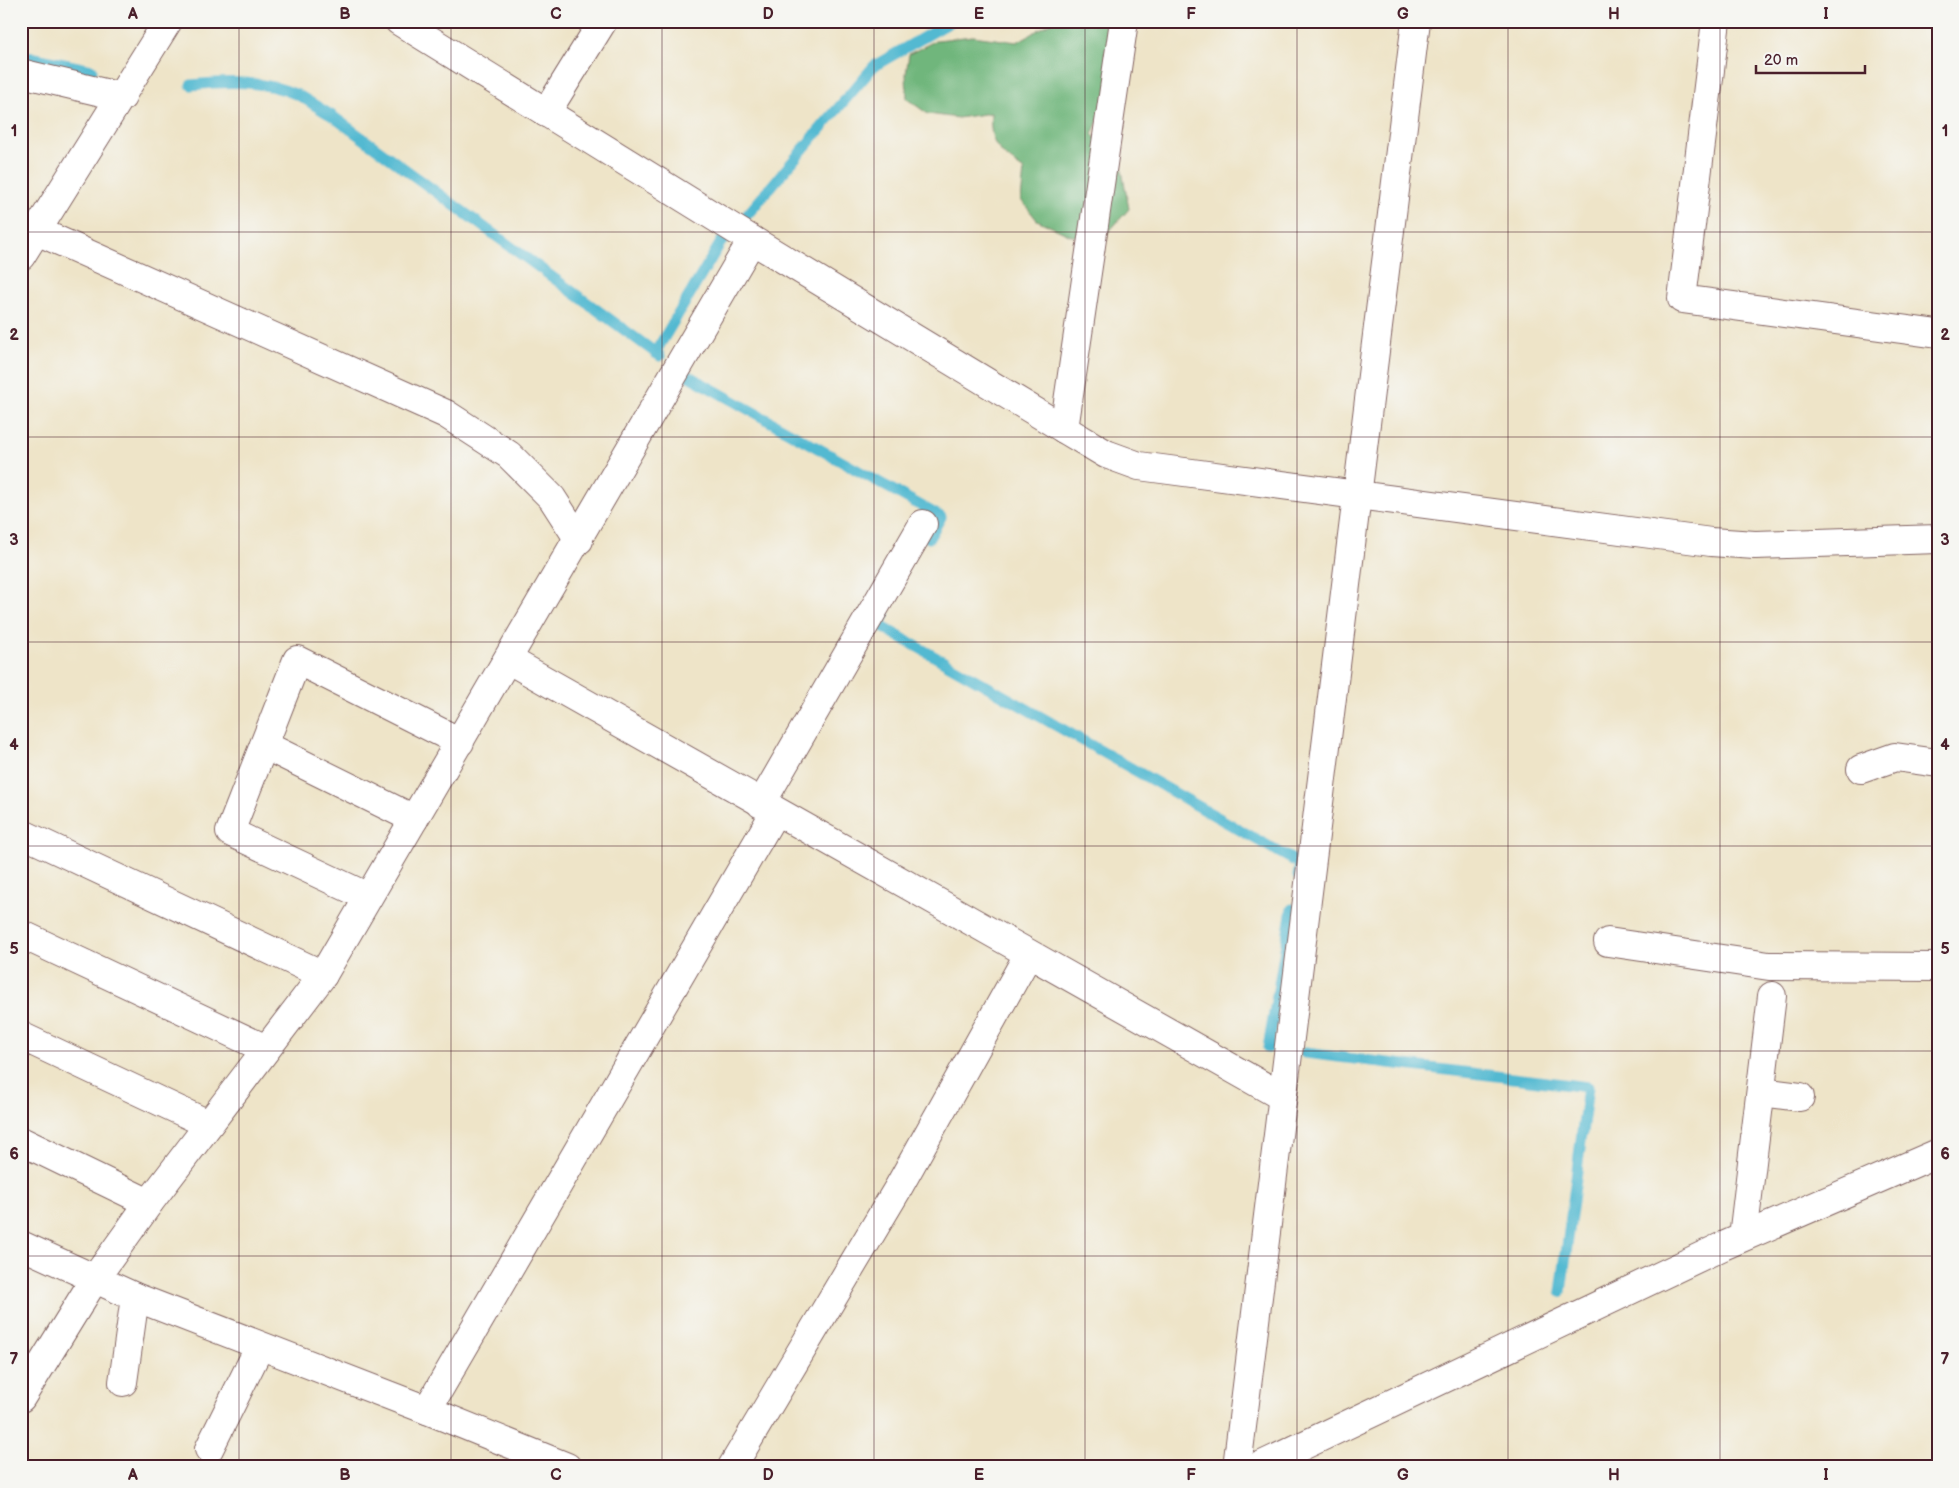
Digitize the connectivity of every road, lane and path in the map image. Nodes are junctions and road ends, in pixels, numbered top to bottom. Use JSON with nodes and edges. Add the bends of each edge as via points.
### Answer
{"nodes":[{"id":1,"x":168,"y":21,"type":"edge"},
{"id":2,"x":399,"y":21,"type":"edge"},
{"id":3,"x":603,"y":21,"type":"edge"},
{"id":4,"x":1124,"y":21,"type":"edge"},
{"id":5,"x":1416,"y":21,"type":"edge"},
{"id":6,"x":1716,"y":21,"type":"edge"},
{"id":7,"x":21,"y":73,"type":"edge"},
{"id":8,"x":122,"y":97,"type":"junction"},
{"id":9,"x":546,"y":113,"type":"junction"},
{"id":10,"x":38,"y":231,"type":"junction"},
{"id":11,"x":752,"y":240,"type":"junction"},
{"id":12,"x":21,"y":256,"type":"edge"},
{"id":13,"x":1938,"y":334,"type":"edge"},
{"id":14,"x":1064,"y":429,"type":"junction"},
{"id":15,"x":1359,"y":495,"type":"junction"},
{"id":16,"x":923,"y":524,"type":"dead end"},
{"id":17,"x":1938,"y":539,"type":"edge"},
{"id":18,"x":579,"y":540,"type":"junction"},
{"id":19,"x":509,"y":660,"type":"junction"},
{"id":20,"x":460,"y":742,"type":"junction"},
{"id":21,"x":264,"y":745,"type":"junction"},
{"id":22,"x":1938,"y":763,"type":"edge"},
{"id":23,"x":1861,"y":769,"type":"dead end"},
{"id":24,"x":768,"y":808,"type":"junction"},
{"id":25,"x":414,"y":820,"type":"junction"},
{"id":26,"x":21,"y":833,"type":"edge"},
{"id":27,"x":368,"y":897,"type":"junction"},
{"id":28,"x":21,"y":934,"type":"edge"},
{"id":29,"x":1608,"y":942,"type":"dead end"},
{"id":30,"x":1028,"y":955,"type":"junction"},
{"id":31,"x":1938,"y":967,"type":"edge"},
{"id":32,"x":323,"y":975,"type":"junction"},
{"id":33,"x":1772,"y":996,"type":"dead end"},
{"id":34,"x":21,"y":1036,"type":"edge"},
{"id":35,"x":266,"y":1049,"type":"junction"},
{"id":36,"x":1761,"y":1092,"type":"junction"},
{"id":37,"x":1281,"y":1096,"type":"junction"},
{"id":38,"x":1800,"y":1097,"type":"dead end"},
{"id":39,"x":208,"y":1124,"type":"junction"},
{"id":40,"x":21,"y":1142,"type":"edge"},
{"id":41,"x":1938,"y":1153,"type":"edge"},
{"id":42,"x":149,"y":1204,"type":"junction"},
{"id":43,"x":1744,"y":1237,"type":"junction"},
{"id":44,"x":21,"y":1245,"type":"edge"},
{"id":45,"x":94,"y":1280,"type":"junction"},
{"id":46,"x":135,"y":1297,"type":"junction"},
{"id":47,"x":260,"y":1346,"type":"junction"},
{"id":48,"x":123,"y":1382,"type":"dead end"},
{"id":49,"x":21,"y":1398,"type":"edge"},
{"id":50,"x":427,"y":1410,"type":"junction"},
{"id":51,"x":209,"y":1449,"type":"dead end"},
{"id":52,"x":567,"y":1467,"type":"edge"},
{"id":53,"x":732,"y":1467,"type":"edge"},
{"id":54,"x":1237,"y":1467,"type":"edge"},
{"id":55,"x":1258,"y":1467,"type":"edge"}],
"edges":[{"from":1,"to":8,"type":"street"},
{"from":2,"to":9,"type":"street"},
{"from":3,"to":9,"type":"street"},
{"from":4,"to":14,"type":"street"},
{"from":5,"to":15,"type":"street"},
{"from":6,"to":13,"type":"street","via":[[1682,299]]},
{"from":7,"to":8,"type":"street"},
{"from":8,"to":10,"type":"street"},
{"from":9,"to":11,"type":"street"},
{"from":10,"to":12,"type":"street"},
{"from":10,"to":18,"type":"street","via":[[446,414],[509,455],[552,498]]},
{"from":11,"to":14,"type":"street"},
{"from":11,"to":18,"type":"street"},
{"from":14,"to":15,"type":"street","via":[[1106,454],[1139,466]]},
{"from":15,"to":17,"type":"street","via":[[1711,542],[1755,545]]},
{"from":15,"to":37,"type":"street"},
{"from":16,"to":24,"type":"street"},
{"from":18,"to":19,"type":"street"},
{"from":19,"to":20,"type":"street"},
{"from":19,"to":24,"type":"street"},
{"from":20,"to":21,"type":"street","via":[[297,660]]},
{"from":20,"to":25,"type":"street"},
{"from":21,"to":25,"type":"street"},
{"from":21,"to":27,"type":"street","via":[[230,832]]},
{"from":22,"to":23,"type":"street","via":[[1895,757]]},
{"from":24,"to":30,"type":"street"},
{"from":24,"to":50,"type":"street"},
{"from":25,"to":27,"type":"street"},
{"from":26,"to":32,"type":"street"},
{"from":27,"to":32,"type":"street"},
{"from":28,"to":35,"type":"street"},
{"from":29,"to":31,"type":"street","via":[[1768,966]]},
{"from":30,"to":37,"type":"street"},
{"from":30,"to":53,"type":"street","via":[[897,1190]]},
{"from":32,"to":35,"type":"street"},
{"from":33,"to":36,"type":"street"},
{"from":34,"to":39,"type":"street"},
{"from":35,"to":39,"type":"street"},
{"from":36,"to":38,"type":"street"},
{"from":36,"to":43,"type":"street"},
{"from":37,"to":54,"type":"street"},
{"from":39,"to":42,"type":"street"},
{"from":40,"to":42,"type":"street"},
{"from":41,"to":43,"type":"street"},
{"from":42,"to":45,"type":"street"},
{"from":43,"to":55,"type":"street","via":[[1381,1406]]},
{"from":44,"to":45,"type":"street"},
{"from":45,"to":46,"type":"street"},
{"from":45,"to":49,"type":"street"},
{"from":46,"to":47,"type":"street"},
{"from":46,"to":48,"type":"street"},
{"from":47,"to":50,"type":"street"},
{"from":47,"to":51,"type":"street"},
{"from":50,"to":52,"type":"street"}]}
